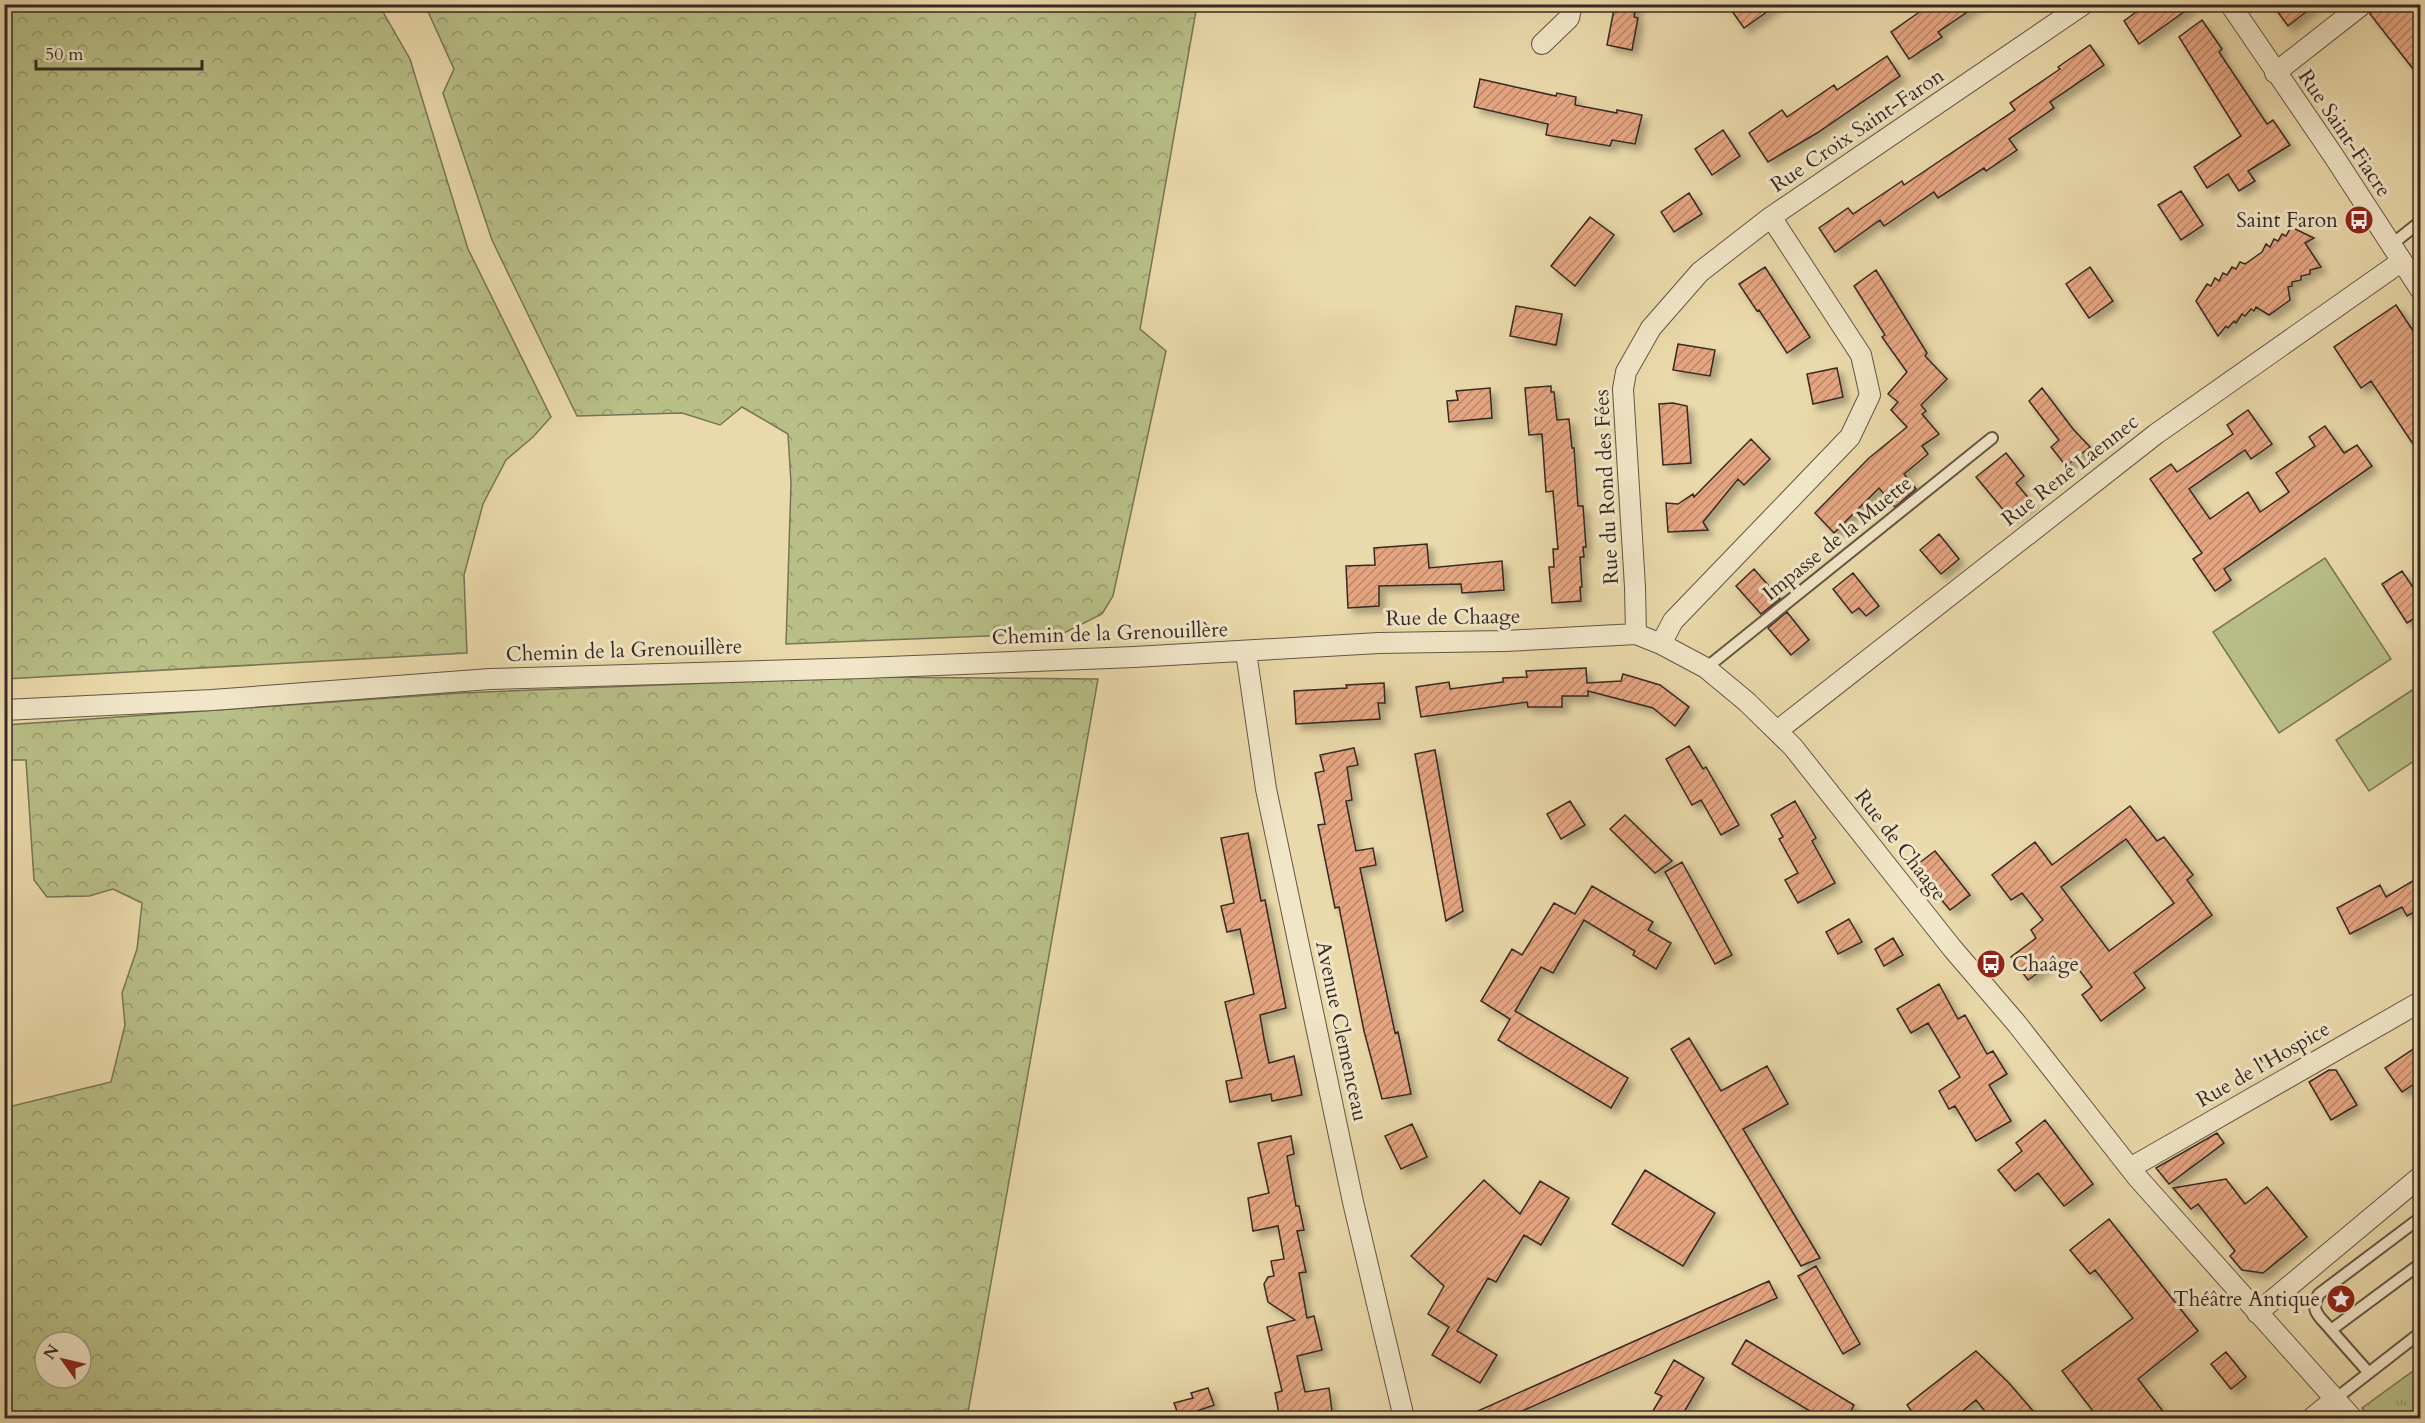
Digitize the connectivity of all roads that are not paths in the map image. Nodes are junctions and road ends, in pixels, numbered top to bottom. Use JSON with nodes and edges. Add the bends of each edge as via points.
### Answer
{"nodes":[{"id":1,"x":1572,"y":4,"type":"edge"},
{"id":2,"x":2084,"y":4,"type":"edge"},
{"id":3,"x":2230,"y":4,"type":"edge"},
{"id":4,"x":2363,"y":4,"type":"edge"},
{"id":5,"x":1542,"y":44,"type":"dead end"},
{"id":6,"x":2275,"y":73,"type":"junction"},
{"id":7,"x":1771,"y":218,"type":"junction"},
{"id":8,"x":2421,"y":222,"type":"edge"},
{"id":9,"x":2397,"y":253,"type":"junction"},
{"id":10,"x":2421,"y":289,"type":"edge"},
{"id":11,"x":1992,"y":438,"type":"dead end"},
{"id":12,"x":1636,"y":634,"type":"junction"},
{"id":13,"x":1661,"y":644,"type":"junction"},
{"id":14,"x":1246,"y":652,"type":"junction"},
{"id":15,"x":1706,"y":668,"type":"junction"},
{"id":16,"x":4,"y":710,"type":"edge"},
{"id":17,"x":1777,"y":731,"type":"junction"},
{"id":18,"x":2421,"y":1002,"type":"edge"},
{"id":19,"x":2130,"y":1168,"type":"junction"},
{"id":20,"x":2420,"y":1179,"type":"edge"},
{"id":21,"x":2421,"y":1218,"type":"edge"},
{"id":22,"x":2421,"y":1264,"type":"edge"},
{"id":23,"x":2257,"y":1313,"type":"junction"},
{"id":24,"x":2331,"y":1330,"type":"junction"},
{"id":25,"x":2421,"y":1333,"type":"edge"},
{"id":26,"x":2368,"y":1374,"type":"junction"},
{"id":27,"x":2334,"y":1400,"type":"junction"},
{"id":28,"x":1404,"y":1419,"type":"edge"},
{"id":29,"x":2312,"y":1419,"type":"edge"},
{"id":30,"x":2352,"y":1419,"type":"edge"}],
"edges":[{"from":1,"to":5,"type":"street","via":[[1569,18]]},
{"from":2,"to":7,"type":"street","name":"Rue Croix Saint-Faron"},
{"from":3,"to":6,"type":"street","name":"Rue Saint-Fiacre"},
{"from":4,"to":6,"type":"street"},
{"from":6,"to":9,"type":"street","name":"Rue Saint-Fiacre"},
{"from":7,"to":12,"type":"street","name":"Rue du Rond des Fées","via":[[1700,272],[1652,328],[1626,372],[1623,389]]},
{"from":7,"to":13,"type":"street","name":"Rue Croix Saint-Faron","via":[[1862,355],[1870,395],[1850,437],[1673,621]]},
{"from":8,"to":9,"type":"lane"},
{"from":9,"to":10,"type":"street","name":"Rue Saint-Fiacre"},
{"from":9,"to":17,"type":"street","name":"Rue René Laennec","via":[[2156,434]]},
{"from":11,"to":15,"type":"lane","name":"Impasse de la Muette"},
{"from":12,"to":13,"type":"street","name":"Rue de Chaage"},
{"from":12,"to":14,"type":"street","name":"Rue de Chaage"},
{"from":13,"to":15,"type":"street","name":"Rue de Chaage"},
{"from":14,"to":16,"type":"street","name":"Chemin de la Grenouillère","via":[[490,679],[212,700]]},
{"from":14,"to":28,"type":"street","name":"Avenue Clemenceau","via":[[1266,789],[1353,1202]]},
{"from":15,"to":17,"type":"street","name":"Rue de Chaage"},
{"from":17,"to":19,"type":"street","name":"Rue de Chaage"},
{"from":18,"to":19,"type":"street","name":"Rue de l'Hospice"},
{"from":19,"to":23,"type":"street","name":"Rue de Chaage"},
{"from":20,"to":23,"type":"street"},
{"from":21,"to":24,"type":"lane","via":[[2319,1293],[2315,1311]]},
{"from":22,"to":24,"type":"lane"},
{"from":23,"to":27,"type":"street","name":"Rue de Chaage"},
{"from":24,"to":26,"type":"lane"},
{"from":25,"to":26,"type":"lane"},
{"from":26,"to":27,"type":"lane"},
{"from":27,"to":29,"type":"street"},
{"from":27,"to":30,"type":"street","name":"Rue de Chaage"}]}
